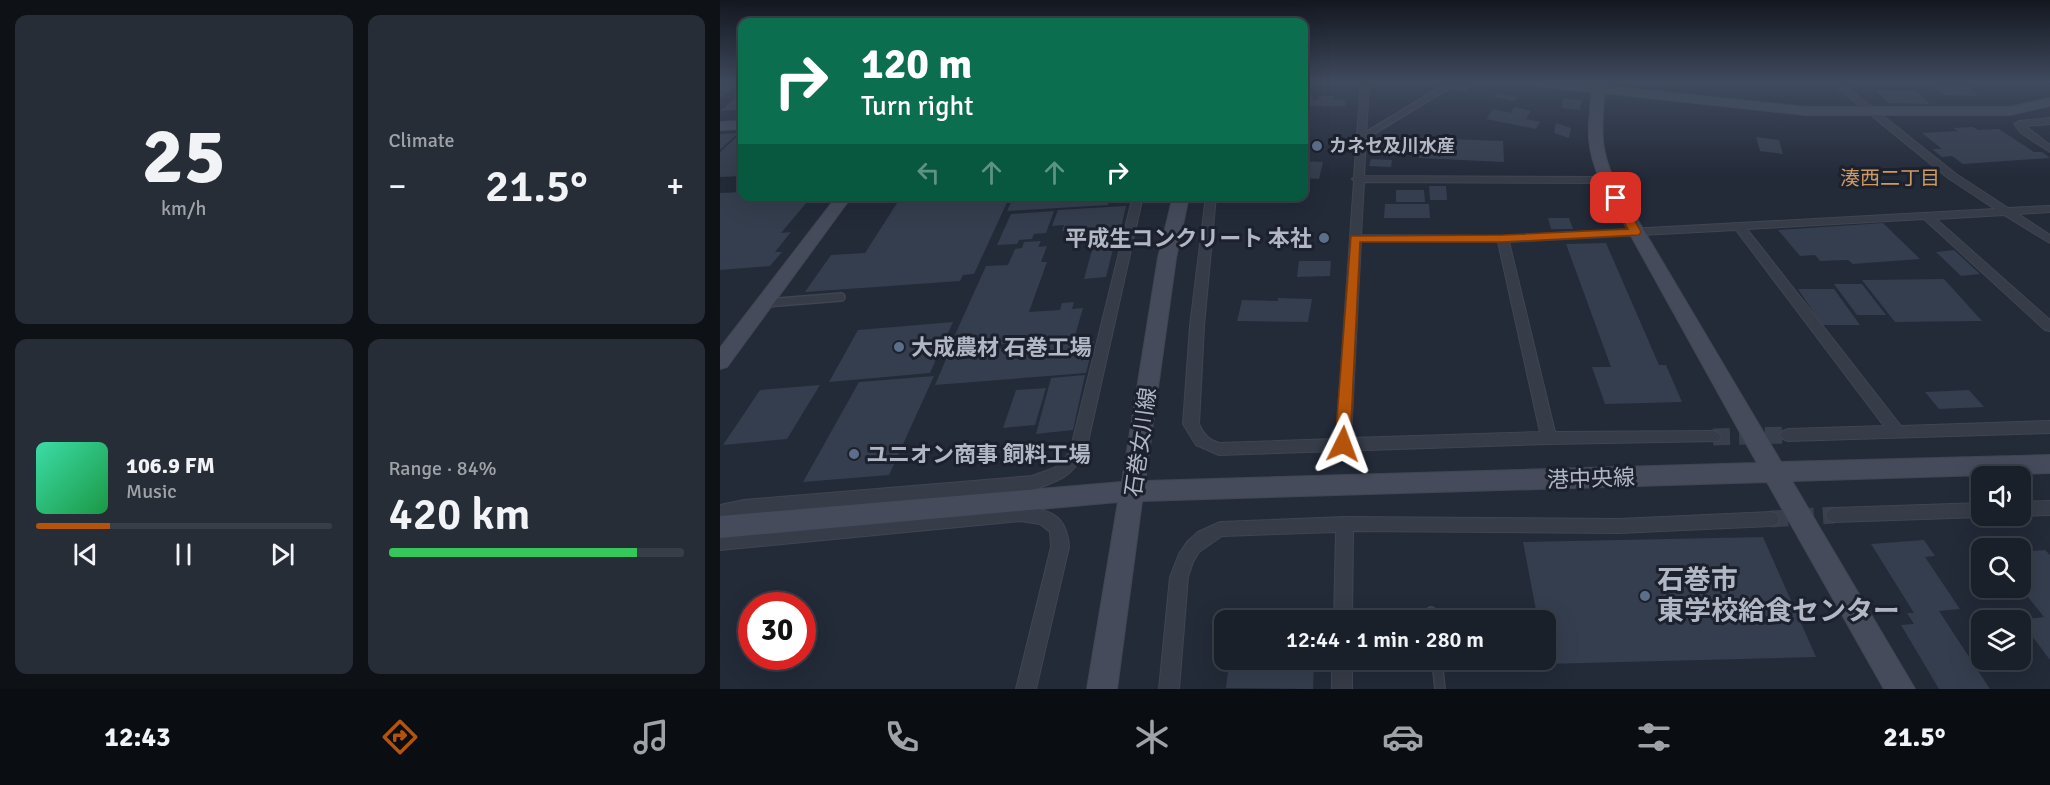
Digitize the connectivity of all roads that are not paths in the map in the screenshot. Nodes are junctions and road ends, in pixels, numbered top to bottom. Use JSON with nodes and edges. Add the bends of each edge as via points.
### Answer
{"nodes":[{"id":1,"x":1362,"y":113,"type":"edge"},
{"id":2,"x":1403,"y":113,"type":"edge"},
{"id":3,"x":1596,"y":113,"type":"edge"},
{"id":4,"x":1871,"y":113,"type":"edge"},
{"id":5,"x":2050,"y":121,"type":"edge"},
{"id":6,"x":738,"y":125,"type":"edge"},
{"id":7,"x":720,"y":126,"type":"edge"},
{"id":8,"x":1360,"y":139,"type":"junction"},
{"id":9,"x":2050,"y":148,"type":"edge"},
{"id":10,"x":1358,"y":179,"type":"junction"},
{"id":11,"x":1606,"y":180,"type":"junction"},
{"id":12,"x":841,"y":201,"type":"edge"},
{"id":13,"x":1137,"y":201,"type":"edge"},
{"id":14,"x":1180,"y":201,"type":"edge"},
{"id":15,"x":1211,"y":201,"type":"edge"},
{"id":16,"x":2050,"y":208,"type":"edge"},
{"id":17,"x":2007,"y":211,"type":"junction"},
{"id":18,"x":1926,"y":215,"type":"junction"},
{"id":19,"x":1739,"y":226,"type":"junction"},
{"id":20,"x":1635,"y":232,"type":"junction"},
{"id":21,"x":1355,"y":238,"type":"junction"},
{"id":22,"x":1503,"y":239,"type":"junction"},
{"id":23,"x":2050,"y":240,"type":"edge"},
{"id":24,"x":841,"y":297,"type":"dead end"},
{"id":25,"x":765,"y":303,"type":"junction"},
{"id":26,"x":2050,"y":327,"type":"edge"},
{"id":27,"x":720,"y":362,"type":"edge"},
{"id":28,"x":2050,"y":427,"type":"edge"},
{"id":29,"x":1898,"y":432,"type":"junction"},
{"id":30,"x":1788,"y":435,"type":"tunnel mouth"},
{"id":31,"x":1713,"y":437,"type":"tunnel mouth"},
{"id":32,"x":1549,"y":438,"type":"junction"},
{"id":33,"x":1343,"y":444,"type":"junction"},
{"id":34,"x":2050,"y":464,"type":"edge"},
{"id":35,"x":1773,"y":472,"type":"junction"},
{"id":36,"x":1132,"y":491,"type":"junction"},
{"id":37,"x":2050,"y":508,"type":"edge"},
{"id":38,"x":2031,"y":509,"type":"edge"},
{"id":39,"x":1971,"y":510,"type":"edge"},
{"id":40,"x":720,"y":512,"type":"edge"},
{"id":41,"x":1834,"y":515,"type":"tunnel mouth"},
{"id":42,"x":1771,"y":519,"type":"tunnel mouth"},
{"id":43,"x":1345,"y":524,"type":"junction"},
{"id":44,"x":720,"y":527,"type":"edge"},
{"id":45,"x":720,"y":542,"type":"edge"},
{"id":46,"x":1343,"y":610,"type":"edge"},
{"id":47,"x":1342,"y":670,"type":"edge"},
{"id":48,"x":1438,"y":670,"type":"edge"},
{"id":49,"x":1026,"y":689,"type":"edge"},
{"id":50,"x":1102,"y":689,"type":"edge"},
{"id":51,"x":1169,"y":689,"type":"edge"},
{"id":52,"x":1342,"y":689,"type":"edge"},
{"id":53,"x":1440,"y":689,"type":"edge"},
{"id":54,"x":1900,"y":689,"type":"edge"}],
"edges":[{"from":1,"to":8,"type":"street"},
{"from":2,"to":8,"type":"lane"},
{"from":3,"to":11,"type":"street","via":[[1597,157]]},
{"from":4,"to":17,"type":"street","via":[[1952,176]]},
{"from":5,"to":9,"type":"street","via":[[2019,124]]},
{"from":6,"to":7,"type":"street"},
{"from":8,"to":10,"type":"street"},
{"from":10,"to":11,"type":"street"},
{"from":10,"to":21,"type":"street"},
{"from":11,"to":20,"type":"street"},
{"from":12,"to":25,"type":"street"},
{"from":13,"to":40,"type":"street","via":[[1078,451],[1071,466],[1032,483]]},
{"from":14,"to":36,"type":"street","name":"石巻女川線","via":[[1167,258]]},
{"from":15,"to":33,"type":"street","via":[[1191,424],[1197,438],[1206,446],[1219,449]]},
{"from":16,"to":17,"type":"street"},
{"from":17,"to":18,"type":"street"},
{"from":17,"to":23,"type":"street"},
{"from":18,"to":19,"type":"street"},
{"from":18,"to":26,"type":"street"},
{"from":19,"to":20,"type":"street"},
{"from":19,"to":29,"type":"street"},
{"from":20,"to":22,"type":"street"},
{"from":20,"to":35,"type":"street"},
{"from":21,"to":22,"type":"street"},
{"from":21,"to":33,"type":"street"},
{"from":22,"to":32,"type":"street"},
{"from":24,"to":25,"type":"lane"},
{"from":25,"to":27,"type":"street"},
{"from":28,"to":29,"type":"street"},
{"from":29,"to":30,"type":"street"},
{"from":31,"to":32,"type":"street"},
{"from":32,"to":33,"type":"street"},
{"from":34,"to":35,"type":"street","name":"港中央線"},
{"from":35,"to":36,"type":"street","name":"港中央線"},
{"from":35,"to":54,"type":"street"},
{"from":36,"to":44,"type":"street","name":"港中央線"},
{"from":36,"to":50,"type":"street","name":"石巻女川線"},
{"from":37,"to":38,"type":"street"},
{"from":39,"to":41,"type":"street"},
{"from":42,"to":43,"type":"street","via":[[1619,526]]},
{"from":43,"to":46,"type":"street"},
{"from":43,"to":51,"type":"street","via":[[1220,529],[1201,537],[1186,556],[1179,577]]},
{"from":45,"to":49,"type":"street","via":[[1043,515],[1060,534],[1060,547]]},
{"from":47,"to":52,"type":"street"},
{"from":48,"to":53,"type":"lane"}]}
